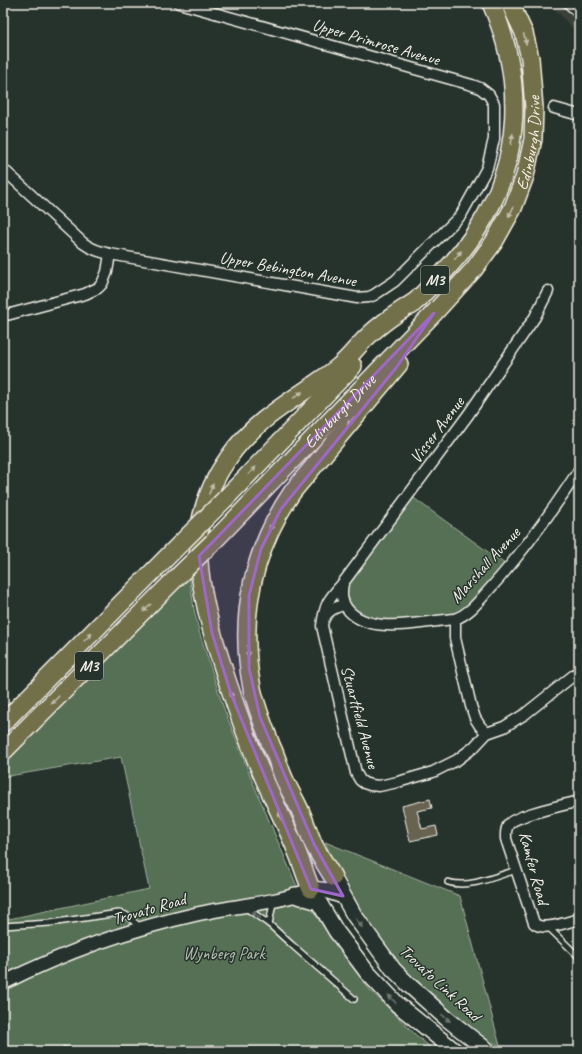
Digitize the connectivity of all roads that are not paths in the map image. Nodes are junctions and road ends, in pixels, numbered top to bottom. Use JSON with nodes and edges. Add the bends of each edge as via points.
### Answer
{"nodes":[{"id":1,"x":179,"y":3,"type":"edge"},
{"id":2,"x":491,"y":3,"type":"edge"},
{"id":3,"x":510,"y":3,"type":"edge"},
{"id":4,"x":565,"y":3,"type":"edge"},
{"id":5,"x":579,"y":18,"type":"edge"},
{"id":6,"x":472,"y":86,"type":"joint"},
{"id":7,"x":554,"y":108,"type":"dead end"},
{"id":8,"x":579,"y":115,"type":"edge"},
{"id":9,"x":3,"y":169,"type":"edge"},
{"id":10,"x":110,"y":254,"type":"junction"},
{"id":11,"x":548,"y":291,"type":"dead end"},
{"id":12,"x":419,"y":299,"type":"junction"},
{"id":13,"x":434,"y":313,"type":"junction"},
{"id":14,"x":3,"y":316,"type":"edge"},
{"id":15,"x":579,"y":470,"type":"edge"},
{"id":16,"x":343,"y":583,"type":"junction"},
{"id":17,"x":344,"y":605,"type":"junction"},
{"id":18,"x":455,"y":619,"type":"junction"},
{"id":19,"x":322,"y":626,"type":"junction"},
{"id":20,"x":579,"y":671,"type":"edge"},
{"id":21,"x":3,"y":723,"type":"edge"},
{"id":22,"x":487,"y":733,"type":"junction"},
{"id":23,"x":3,"y":752,"type":"edge"},
{"id":24,"x":579,"y":801,"type":"edge"},
{"id":25,"x":314,"y":844,"type":"junction"},
{"id":26,"x":516,"y":870,"type":"junction"},
{"id":27,"x":333,"y":877,"type":"joint"},
{"id":28,"x":448,"y":882,"type":"dead end"},
{"id":29,"x":308,"y":895,"type":"junction"},
{"id":30,"x":343,"y":896,"type":"junction"},
{"id":31,"x":274,"y":900,"type":"junction"},
{"id":32,"x":242,"y":906,"type":"junction"},
{"id":33,"x":579,"y":919,"type":"edge"},
{"id":34,"x":269,"y":924,"type":"junction"},
{"id":35,"x":3,"y":926,"type":"edge"},
{"id":36,"x":548,"y":927,"type":"junction"},
{"id":37,"x":141,"y":928,"type":"junction"},
{"id":38,"x":579,"y":957,"type":"edge"},
{"id":39,"x":3,"y":983,"type":"edge"},
{"id":40,"x":354,"y":999,"type":"dead end"},
{"id":41,"x":454,"y":1051,"type":"edge"},
{"id":42,"x":488,"y":1051,"type":"edge"}],
"edges":[{"from":1,"to":6,"type":"street","name":"Upper Primrose Avenue"},
{"from":12,"to":2,"type":"highway","name":"Edinburgh Drive","number":"M3","one_way":true,"via":[[477,230],[493,203],[508,159],[514,126],[513,77],[500,22]]},
{"from":3,"to":13,"type":"highway","name":"Edinburgh Drive","number":"M3","one_way":true,"via":[[524,33],[533,84],[532,139],[525,176],[513,208],[494,242],[474,269]]},
{"from":4,"to":5,"type":"lane"},
{"from":6,"to":10,"type":"street","name":"Upper Bebington Avenue","via":[[489,95],[494,104],[494,139],[487,168],[461,216],[395,281],[374,295],[357,298]]},
{"from":7,"to":8,"type":"street"},
{"from":9,"to":10,"type":"street","name":"Upper Bebington Avenue","via":[[89,248]]},
{"from":10,"to":14,"type":"street","via":[[104,279],[98,288],[85,294]]},
{"from":11,"to":16,"type":"street","name":"Visser Avenue","via":[[535,317],[468,415]]},
{"from":21,"to":12,"type":"highway","name":"Edinburgh Drive","number":"M3","one_way":true,"bridge":true},
{"from":29,"to":12,"type":"highway","one_way":true,"via":[[297,852],[254,755],[212,633],[202,581],[200,526],[210,490],[226,461],[242,441],[265,420],[338,367],[388,319]]},
{"from":13,"to":23,"type":"highway","name":"Edinburgh Drive","number":"M3","one_way":true,"bridge":true,"via":[[213,542]]},
{"from":13,"to":25,"type":"highway","one_way":true,"via":[[396,368],[331,444],[281,509],[262,549],[249,596],[247,645],[252,688],[260,717],[283,776]]},
{"from":15,"to":18,"type":"street","name":"Marshall Avenue","via":[[511,565],[470,610]]},
{"from":16,"to":17,"type":"street","via":[[341,592]]},
{"from":16,"to":19,"type":"street","name":"Stuartfield Avenue","via":[[326,603]]},
{"from":17,"to":18,"type":"street","via":[[357,618],[376,625]]},
{"from":17,"to":19,"type":"street","via":[[332,609],[325,615]]},
{"from":18,"to":22,"type":"street","name":"Marshall Avenue","via":[[455,638],[471,706],[475,718]]},
{"from":19,"to":22,"type":"street","name":"Stuartfield Avenue","via":[[356,773],[364,783],[379,786],[433,772],[457,760]]},
{"from":20,"to":22,"type":"street","name":"Stuartfield Avenue","via":[[525,714],[504,727]]},
{"from":24,"to":26,"type":"street","name":"Kamfer Road","via":[[518,818],[508,826],[506,839]]},
{"from":25,"to":27,"type":"highway"},
{"from":25,"to":29,"type":"highway","via":[[319,870],[317,880]]},
{"from":26,"to":28,"type":"lane","via":[[469,884],[455,885]]},
{"from":26,"to":36,"type":"street","name":"Kamfer Road","via":[[534,923],[539,927]]},
{"from":27,"to":30,"type":"main road","name":"Trovato Link Road"},
{"from":29,"to":30,"type":"main road","via":[[334,893]]},
{"from":29,"to":31,"type":"street","name":"Trovato Road"},
{"from":41,"to":29,"type":"main road","one_way":true,"via":[[383,990]]},
{"from":30,"to":42,"type":"main road","name":"Trovato Link Road","one_way":true,"via":[[393,969],[440,1013]]},
{"from":31,"to":32,"type":"street","name":"Trovato Road"},
{"from":31,"to":34,"type":"lane"},
{"from":34,"to":32,"type":"lane","one_way":true},
{"from":32,"to":37,"type":"street","name":"Trovato Road","via":[[198,913]]},
{"from":33,"to":36,"type":"street","name":"Kamfer Road"},
{"from":34,"to":40,"type":"lane"},
{"from":35,"to":37,"type":"lane","via":[[50,923],[119,913],[126,915]]},
{"from":36,"to":38,"type":"lane"},
{"from":37,"to":39,"type":"street","name":"Trovato Road","via":[[54,959]]}]}
